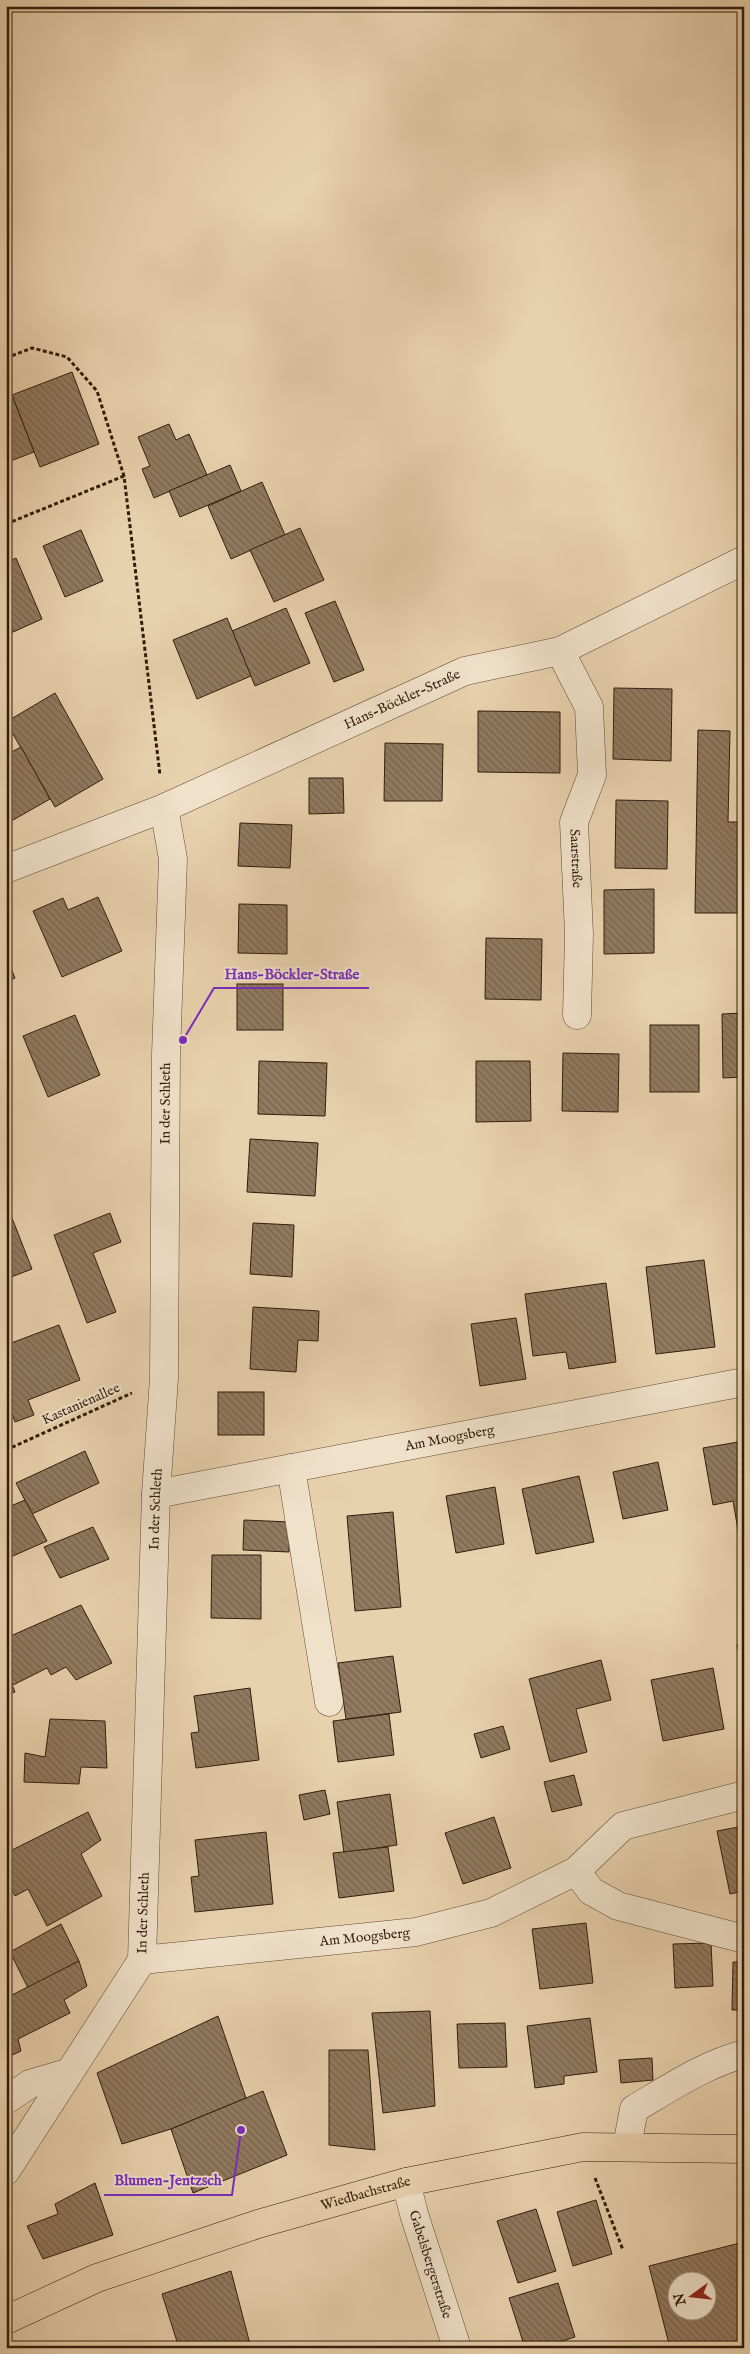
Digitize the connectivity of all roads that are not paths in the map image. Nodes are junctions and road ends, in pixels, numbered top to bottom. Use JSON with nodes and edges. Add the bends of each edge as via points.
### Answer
{"nodes":[{"id":1,"x":744,"y":560,"type":"edge"},
{"id":2,"x":560,"y":651,"type":"junction"},
{"id":3,"x":164,"y":808,"type":"junction"},
{"id":4,"x":6,"y":869,"type":"edge"},
{"id":5,"x":577,"y":1015,"type":"dead end"},
{"id":6,"x":744,"y":1382,"type":"edge"},
{"id":7,"x":291,"y":1468,"type":"junction"},
{"id":8,"x":156,"y":1494,"type":"junction"},
{"id":9,"x":328,"y":1702,"type":"dead end"},
{"id":10,"x":744,"y":1795,"type":"edge"},
{"id":11,"x":576,"y":1871,"type":"junction"},
{"id":12,"x":744,"y":1939,"type":"edge"},
{"id":13,"x":142,"y":1960,"type":"junction"},
{"id":14,"x":744,"y":2054,"type":"edge"},
{"id":15,"x":67,"y":2073,"type":"junction"},
{"id":16,"x":6,"y":2100,"type":"edge"},
{"id":17,"x":627,"y":2146,"type":"junction"},
{"id":18,"x":744,"y":2149,"type":"edge"},
{"id":19,"x":6,"y":2171,"type":"edge"},
{"id":20,"x":406,"y":2182,"type":"junction"},
{"id":21,"x":6,"y":2320,"type":"edge"},
{"id":22,"x":457,"y":2348,"type":"edge"}],
"edges":[{"from":1,"to":2,"type":"street","name":"Hans-Böckler-Straße"},
{"from":2,"to":3,"type":"street","name":"Hans-Böckler-Straße","via":[[465,671]]},
{"from":2,"to":5,"type":"street","name":"Saarstraße","via":[[589,707],[592,775],[574,822],[579,934]]},
{"from":3,"to":4,"type":"street","name":"Hans-Böckler-Straße"},
{"from":3,"to":8,"type":"street","name":"In der Schleth","via":[[173,859],[166,1054],[164,1378]]},
{"from":6,"to":7,"type":"street","name":"Am Moogsberg"},
{"from":7,"to":8,"type":"street","name":"Am Moogsberg"},
{"from":7,"to":9,"type":"street"},
{"from":8,"to":13,"type":"street","name":"In der Schleth"},
{"from":10,"to":11,"type":"street","name":"Am Moogsberg","via":[[623,1826]]},
{"from":11,"to":12,"type":"street","via":[[591,1891],[618,1906]]},
{"from":11,"to":13,"type":"street","name":"Am Moogsberg","via":[[491,1913],[416,1932]]},
{"from":13,"to":15,"type":"street","name":"In der Schleth"},
{"from":14,"to":17,"type":"street","via":[[675,2084],[634,2109]]},
{"from":15,"to":16,"type":"street","via":[[30,2084]]},
{"from":15,"to":19,"type":"street","name":"In der Schleth"},
{"from":17,"to":18,"type":"main road","name":"Wiedbachstraße"},
{"from":17,"to":20,"type":"main road","name":"Wiedbachstraße","via":[[582,2147]]},
{"from":20,"to":21,"type":"main road","name":"Wiedbachstraße","via":[[258,2224],[97,2278]]},
{"from":20,"to":22,"type":"street","name":"Gabelsbergerstraße"}]}
